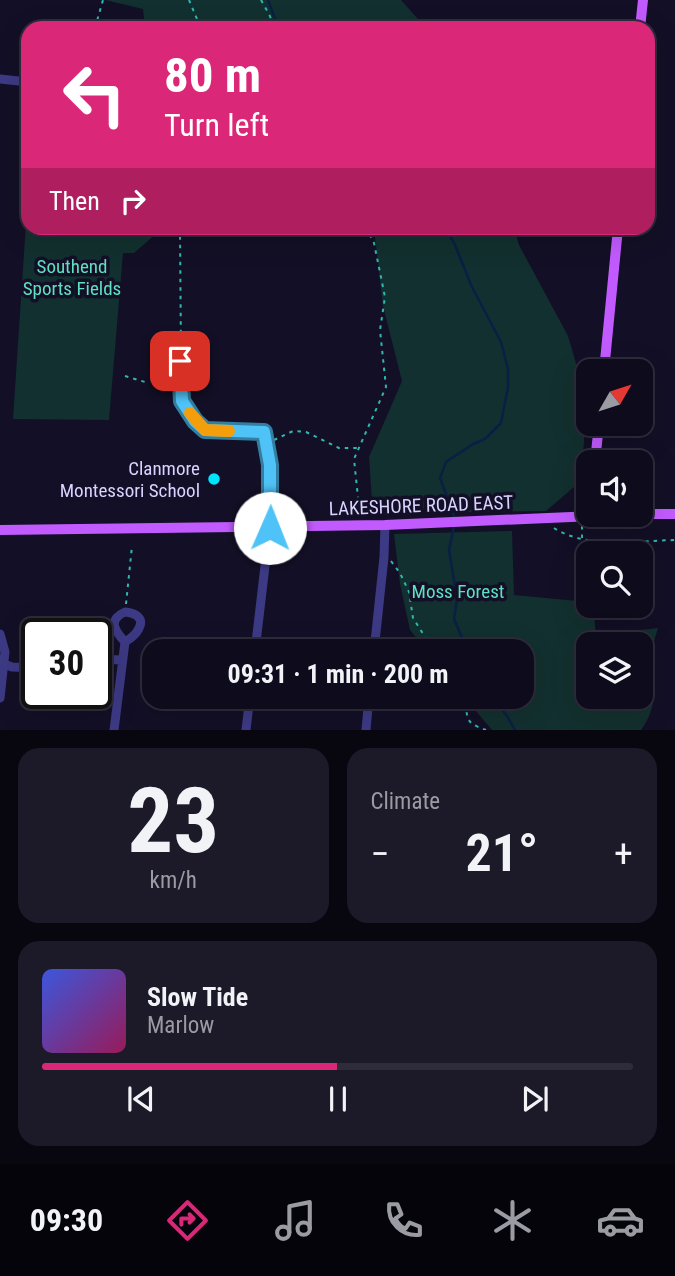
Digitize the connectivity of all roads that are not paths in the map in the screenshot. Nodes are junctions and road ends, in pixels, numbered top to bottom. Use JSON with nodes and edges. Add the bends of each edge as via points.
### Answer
{"nodes":[{"id":1,"x":643,"y":0,"type":"edge"},
{"id":2,"x":641,"y":21,"type":"edge"},
{"id":3,"x":0,"y":79,"type":"edge"},
{"id":4,"x":21,"y":81,"type":"edge"},
{"id":5,"x":617,"y":235,"type":"edge"},
{"id":6,"x":605,"y":359,"type":"edge"},
{"id":7,"x":180,"y":361,"type":"road end"},
{"id":8,"x":653,"y":514,"type":"edge"},
{"id":9,"x":675,"y":514,"type":"edge"},
{"id":10,"x":576,"y":518,"type":"edge"},
{"id":11,"x":384,"y":525,"type":"junction"},
{"id":12,"x":270,"y":528,"type":"junction"},
{"id":13,"x":0,"y":530,"type":"edge"},
{"id":14,"x":0,"y":634,"type":"edge"},
{"id":15,"x":256,"y":639,"type":"edge"},
{"id":16,"x":375,"y":639,"type":"edge"},
{"id":17,"x":125,"y":642,"type":"dead end"},
{"id":18,"x":112,"y":660,"type":"edge"},
{"id":19,"x":122,"y":660,"type":"junction"},
{"id":20,"x":4,"y":664,"type":"junction"},
{"id":21,"x":21,"y":667,"type":"edge"},
{"id":22,"x":0,"y":698,"type":"edge"},
{"id":23,"x":248,"y":709,"type":"edge"},
{"id":24,"x":368,"y":709,"type":"edge"},
{"id":25,"x":114,"y":730,"type":"edge"},
{"id":26,"x":246,"y":730,"type":"edge"},
{"id":27,"x":366,"y":730,"type":"edge"}],
"edges":[{"from":1,"to":2,"type":"main road"},
{"from":3,"to":4,"type":"street"},
{"from":5,"to":6,"type":"main road"},
{"from":7,"to":12,"type":"street","via":[[182,401],[205,430],[264,432],[270,465]]},
{"from":8,"to":9,"type":"main road","name":"LAKESHORE ROAD EAST"},
{"from":10,"to":11,"type":"main road","name":"LAKESHORE ROAD EAST"},
{"from":11,"to":12,"type":"main road","name":"LAKESHORE ROAD EAST"},
{"from":11,"to":16,"type":"street"},
{"from":12,"to":13,"type":"main road","name":"LAKESHORE ROAD EAST"},
{"from":12,"to":15,"type":"street"},
{"from":14,"to":20,"type":"street"},
{"from":17,"to":19,"type":"street"},
{"from":18,"to":19,"type":"street"},
{"from":19,"to":25,"type":"street"},
{"from":20,"to":21,"type":"street"},
{"from":20,"to":22,"type":"street"},
{"from":23,"to":26,"type":"street"},
{"from":24,"to":27,"type":"street"}]}
